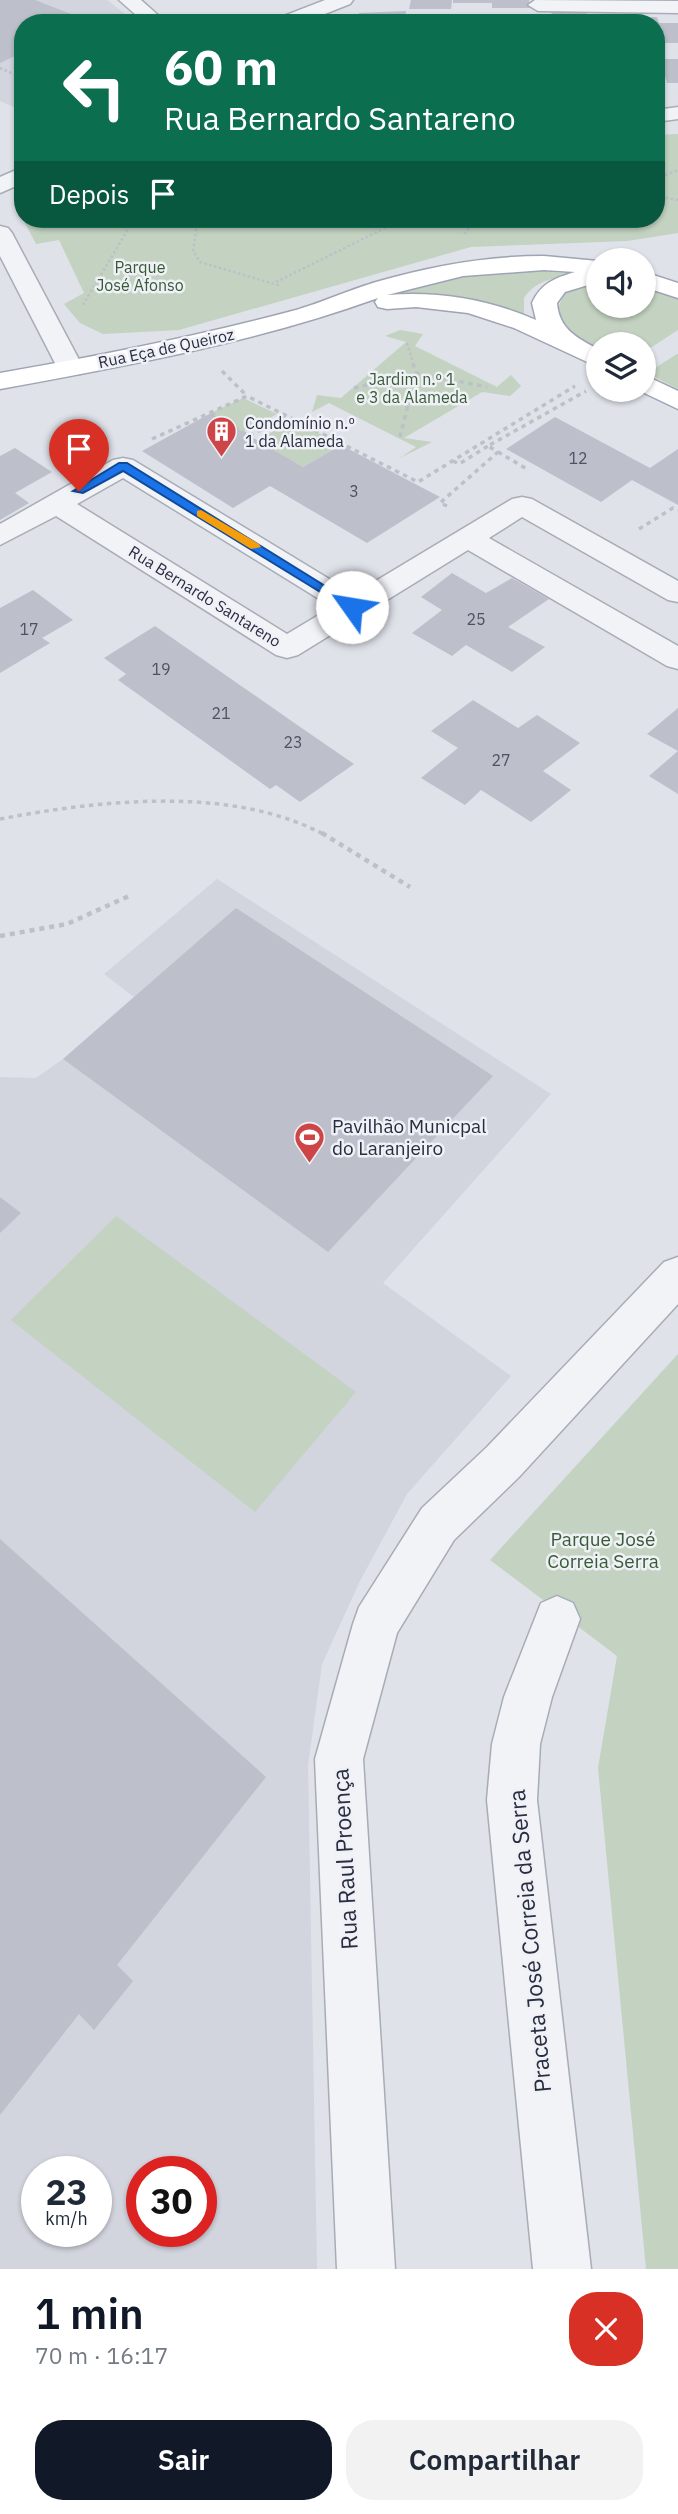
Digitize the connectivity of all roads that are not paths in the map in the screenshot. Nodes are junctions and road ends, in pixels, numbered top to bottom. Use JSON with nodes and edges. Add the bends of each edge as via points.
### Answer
{"nodes":[{"id":1,"x":129,"y":0,"type":"edge"},
{"id":2,"x":343,"y":0,"type":"edge"},
{"id":3,"x":678,"y":7,"type":"edge"},
{"id":4,"x":538,"y":9,"type":"edge"},
{"id":5,"x":146,"y":14,"type":"edge"},
{"id":6,"x":309,"y":14,"type":"edge"},
{"id":7,"x":0,"y":233,"type":"edge"},
{"id":8,"x":586,"y":267,"type":"edge"},
{"id":9,"x":586,"y":277,"type":"edge"},
{"id":10,"x":656,"y":283,"type":"edge"},
{"id":11,"x":678,"y":290,"type":"edge"},
{"id":12,"x":330,"y":309,"type":"junction"},
{"id":13,"x":563,"y":340,"type":"junction"},
{"id":14,"x":586,"y":352,"type":"edge"},
{"id":15,"x":71,"y":369,"type":"junction"},
{"id":16,"x":0,"y":381,"type":"edge"},
{"id":17,"x":656,"y":389,"type":"edge"},
{"id":18,"x":678,"y":401,"type":"edge"},
{"id":19,"x":57,"y":503,"type":"junction"},
{"id":20,"x":0,"y":536,"type":"edge"},
{"id":21,"x":470,"y":539,"type":"junction"},
{"id":22,"x":678,"y":593,"type":"edge"},
{"id":23,"x":352,"y":607,"type":"junction"},
{"id":24,"x":678,"y":659,"type":"edge"},
{"id":25,"x":678,"y":1275,"type":"edge"},
{"id":26,"x":557,"y":1619,"type":"dead end"},
{"id":27,"x":366,"y":2269,"type":"edge"},
{"id":28,"x":562,"y":2269,"type":"edge"}],
"edges":[{"from":1,"to":5,"type":"street"},
{"from":2,"to":6,"type":"street"},
{"from":3,"to":4,"type":"street"},
{"from":7,"to":15,"type":"street"},
{"from":8,"to":12,"type":"main road","via":[[543,263],[456,268]]},
{"from":9,"to":13,"type":"main road","via":[[557,286],[545,296],[546,323]]},
{"from":10,"to":11,"type":"main road"},
{"from":12,"to":13,"type":"main road","via":[[414,299],[465,304],[501,313]]},
{"from":12,"to":15,"type":"main road","name":"Rua Eça de Queiroz"},
{"from":13,"to":14,"type":"main road"},
{"from":15,"to":16,"type":"main road","name":"Rua Eça de Queiroz"},
{"from":17,"to":18,"type":"main road"},
{"from":19,"to":20,"type":"street"},
{"from":19,"to":23,"type":"street","via":[[123,466]]},
{"from":19,"to":23,"type":"street","name":"Rua Bernardo Santareno","via":[[287,648]]},
{"from":21,"to":22,"type":"street","name":"Rua Bernardo Santareno","via":[[522,505]]},
{"from":21,"to":23,"type":"street","name":"Rua Bernardo Santareno"},
{"from":21,"to":24,"type":"street"},
{"from":25,"to":27,"type":"street","name":"Rua Raul Proença","via":[[503,1462],[438,1524],[376,1623],[339,1759]]},
{"from":26,"to":28,"type":"street","name":"Praceta José Correia da Serra","via":[[516,1744],[512,1800]]}]}
